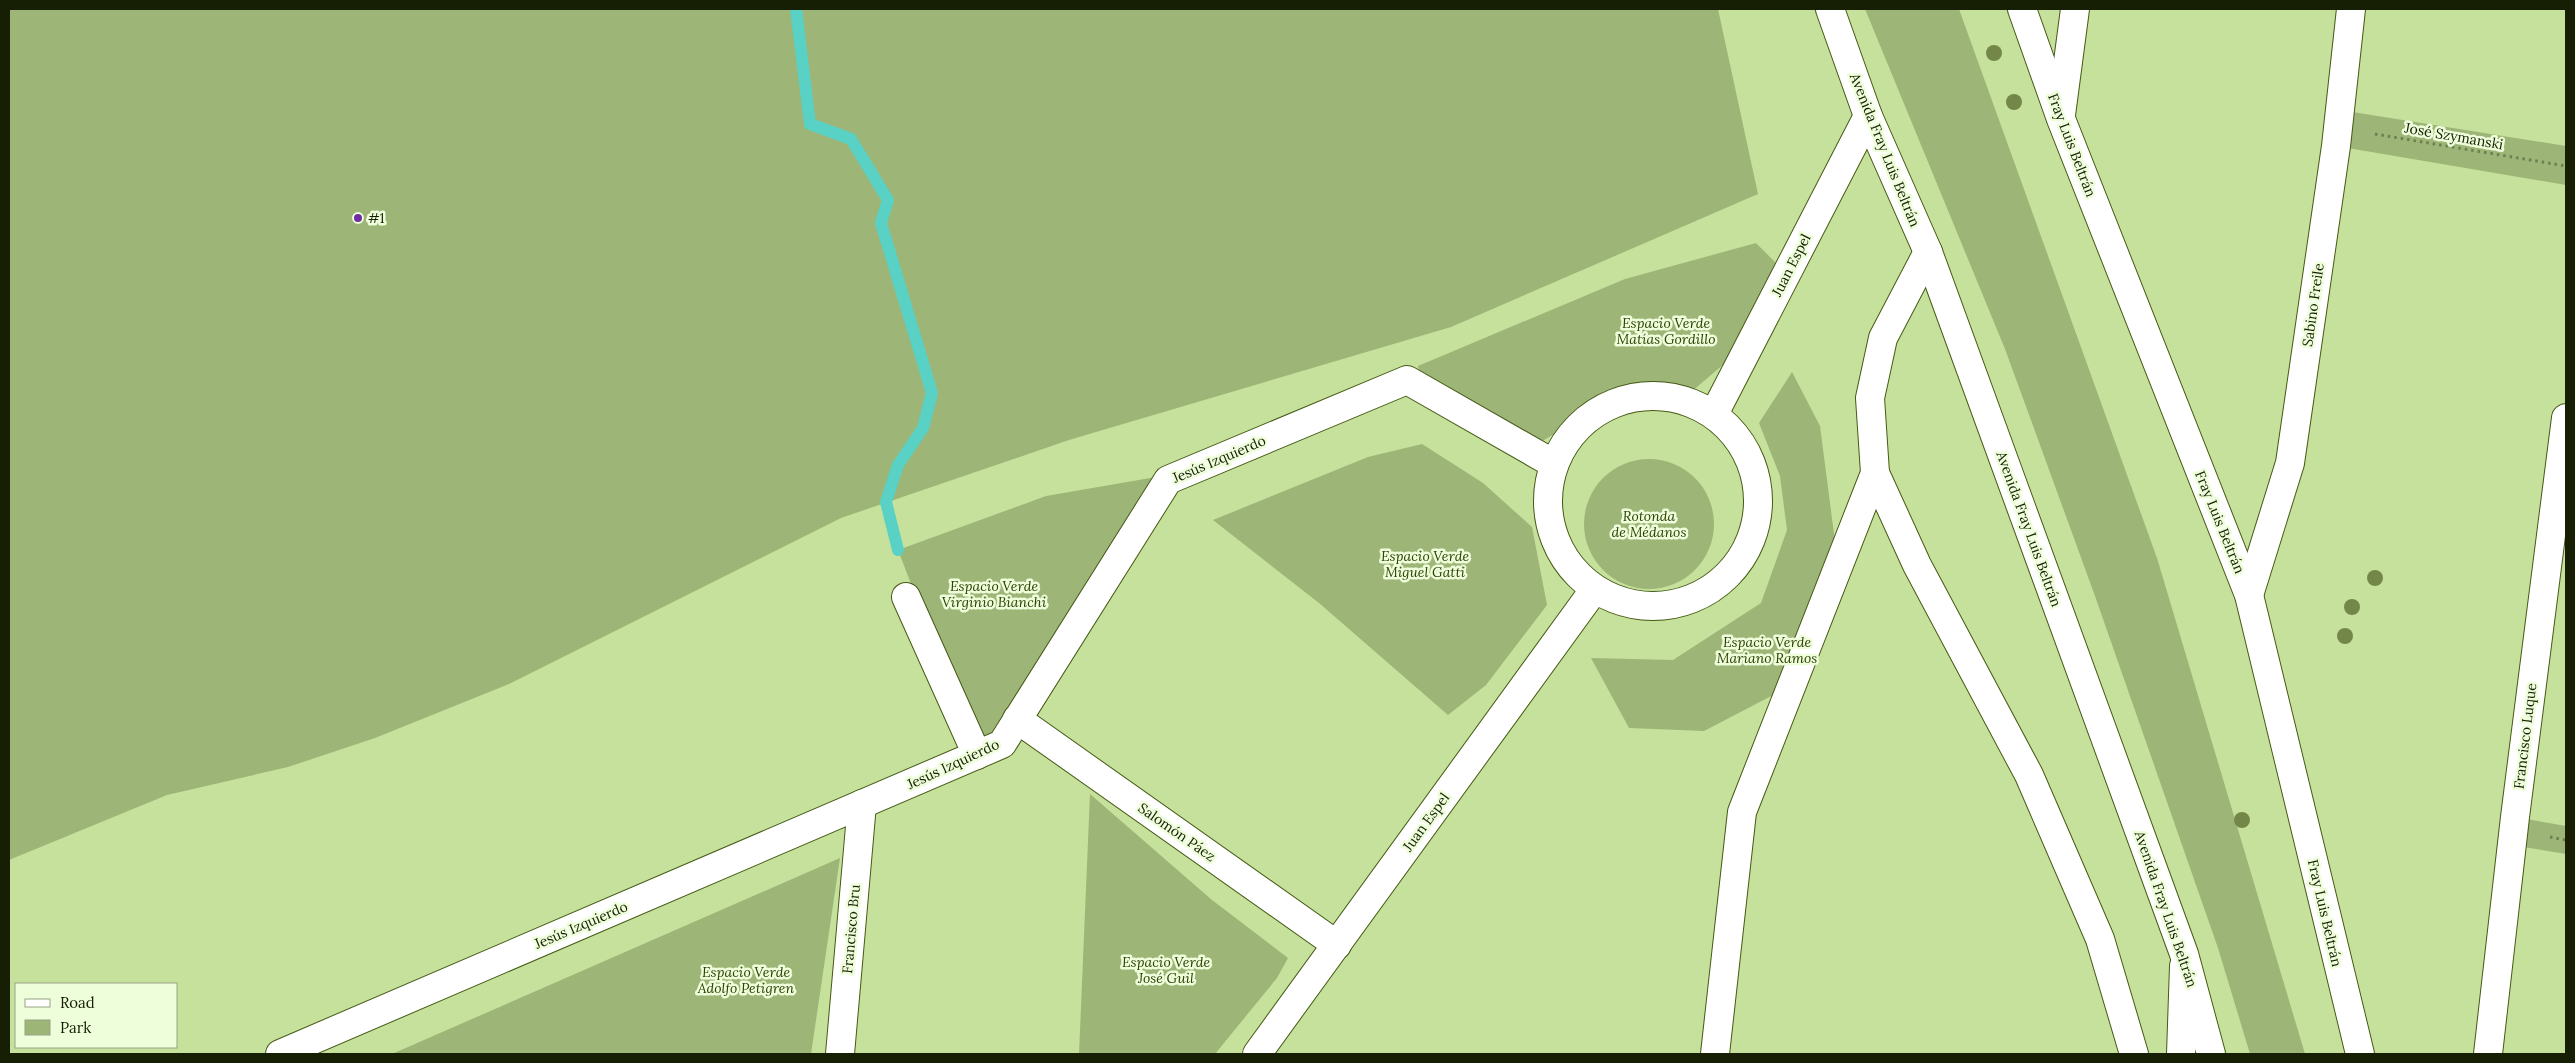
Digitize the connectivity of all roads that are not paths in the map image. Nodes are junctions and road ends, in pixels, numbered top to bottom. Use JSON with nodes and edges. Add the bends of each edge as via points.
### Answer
{"nodes":[{"id":1,"x":1830,"y":9,"type":"edge"},
{"id":2,"x":2022,"y":9,"type":"edge"},
{"id":3,"x":2075,"y":9,"type":"edge"},
{"id":4,"x":2351,"y":9,"type":"edge"},
{"id":5,"x":1868,"y":116,"type":"junction"},
{"id":6,"x":2061,"y":119,"type":"junction"},
{"id":7,"x":1928,"y":252,"type":"junction"},
{"id":8,"x":1714,"y":414,"type":"junction"},
{"id":9,"x":2566,"y":418,"type":"edge"},
{"id":10,"x":1554,"y":464,"type":"junction"},
{"id":11,"x":1875,"y":473,"type":"junction"},
{"id":12,"x":1594,"y":590,"type":"junction"},
{"id":13,"x":2249,"y":595,"type":"junction"},
{"id":14,"x":906,"y":597,"type":"dead end"},
{"id":15,"x":1017,"y":720,"type":"junction"},
{"id":16,"x":977,"y":755,"type":"junction"},
{"id":17,"x":862,"y":804,"type":"junction"},
{"id":18,"x":1337,"y":945,"type":"junction"},
{"id":19,"x":2184,"y":954,"type":"junction"},
{"id":20,"x":280,"y":1054,"type":"edge"},
{"id":21,"x":840,"y":1054,"type":"edge"},
{"id":22,"x":1257,"y":1054,"type":"edge"},
{"id":23,"x":1715,"y":1054,"type":"edge"},
{"id":24,"x":2134,"y":1054,"type":"edge"},
{"id":25,"x":2181,"y":1054,"type":"edge"},
{"id":26,"x":2211,"y":1054,"type":"edge"},
{"id":27,"x":2360,"y":1054,"type":"edge"},
{"id":28,"x":2488,"y":1054,"type":"edge"}],
"edges":[{"from":1,"to":5,"type":"street","name":"Avenida Fray Luis Beltrán"},
{"from":2,"to":6,"type":"street","name":"Fray Luis Beltrán"},
{"from":3,"to":6,"type":"street"},
{"from":4,"to":13,"type":"street","name":"Sabino Freile","via":[[2338,128],[2290,463]]},
{"from":5,"to":7,"type":"street","name":"Avenida Fray Luis Beltrán"},
{"from":5,"to":8,"type":"street","name":"Juan Espel"},
{"from":6,"to":13,"type":"street","name":"Fray Luis Beltrán"},
{"from":7,"to":11,"type":"street","via":[[1883,338],[1870,398]]},
{"from":7,"to":19,"type":"street","name":"Avenida Fray Luis Beltrán"},
{"from":8,"to":10,"type":"street","via":[[1685,400],[1654,395],[1622,400],[1593,414],[1570,436]]},
{"from":8,"to":12,"type":"street","via":[[1740,440],[1756,474],[1759,510],[1750,546],[1740,561],[1729,576],[1700,598],[1664,608],[1628,605]]},
{"from":9,"to":28,"type":"street","name":"Francisco Luque","via":[[2514,817]]},
{"from":10,"to":12,"type":"street","via":[[1548,499],[1553,534],[1568,565]]},
{"from":10,"to":15,"type":"street","name":"Jesús Izquierdo","via":[[1407,380],[1168,480]]},
{"from":11,"to":23,"type":"street","via":[[1742,812]]},
{"from":11,"to":24,"type":"street","via":[[1917,565],[2029,775],[2100,939]]},
{"from":12,"to":18,"type":"street","name":"Juan Espel"},
{"from":13,"to":27,"type":"street","name":"Fray Luis Beltrán"},
{"from":14,"to":16,"type":"street"},
{"from":15,"to":16,"type":"street","name":"Jesús Izquierdo","via":[[1002,744]]},
{"from":15,"to":18,"type":"street","name":"Salomón Páez"},
{"from":16,"to":17,"type":"street","name":"Jesús Izquierdo"},
{"from":17,"to":20,"type":"street","name":"Jesús Izquierdo"},
{"from":17,"to":21,"type":"street","name":"Francisco Bru"},
{"from":18,"to":22,"type":"street","name":"Juan Espel"},
{"from":19,"to":25,"type":"street"},
{"from":19,"to":26,"type":"street","name":"Avenida Fray Luis Beltrán"}]}
